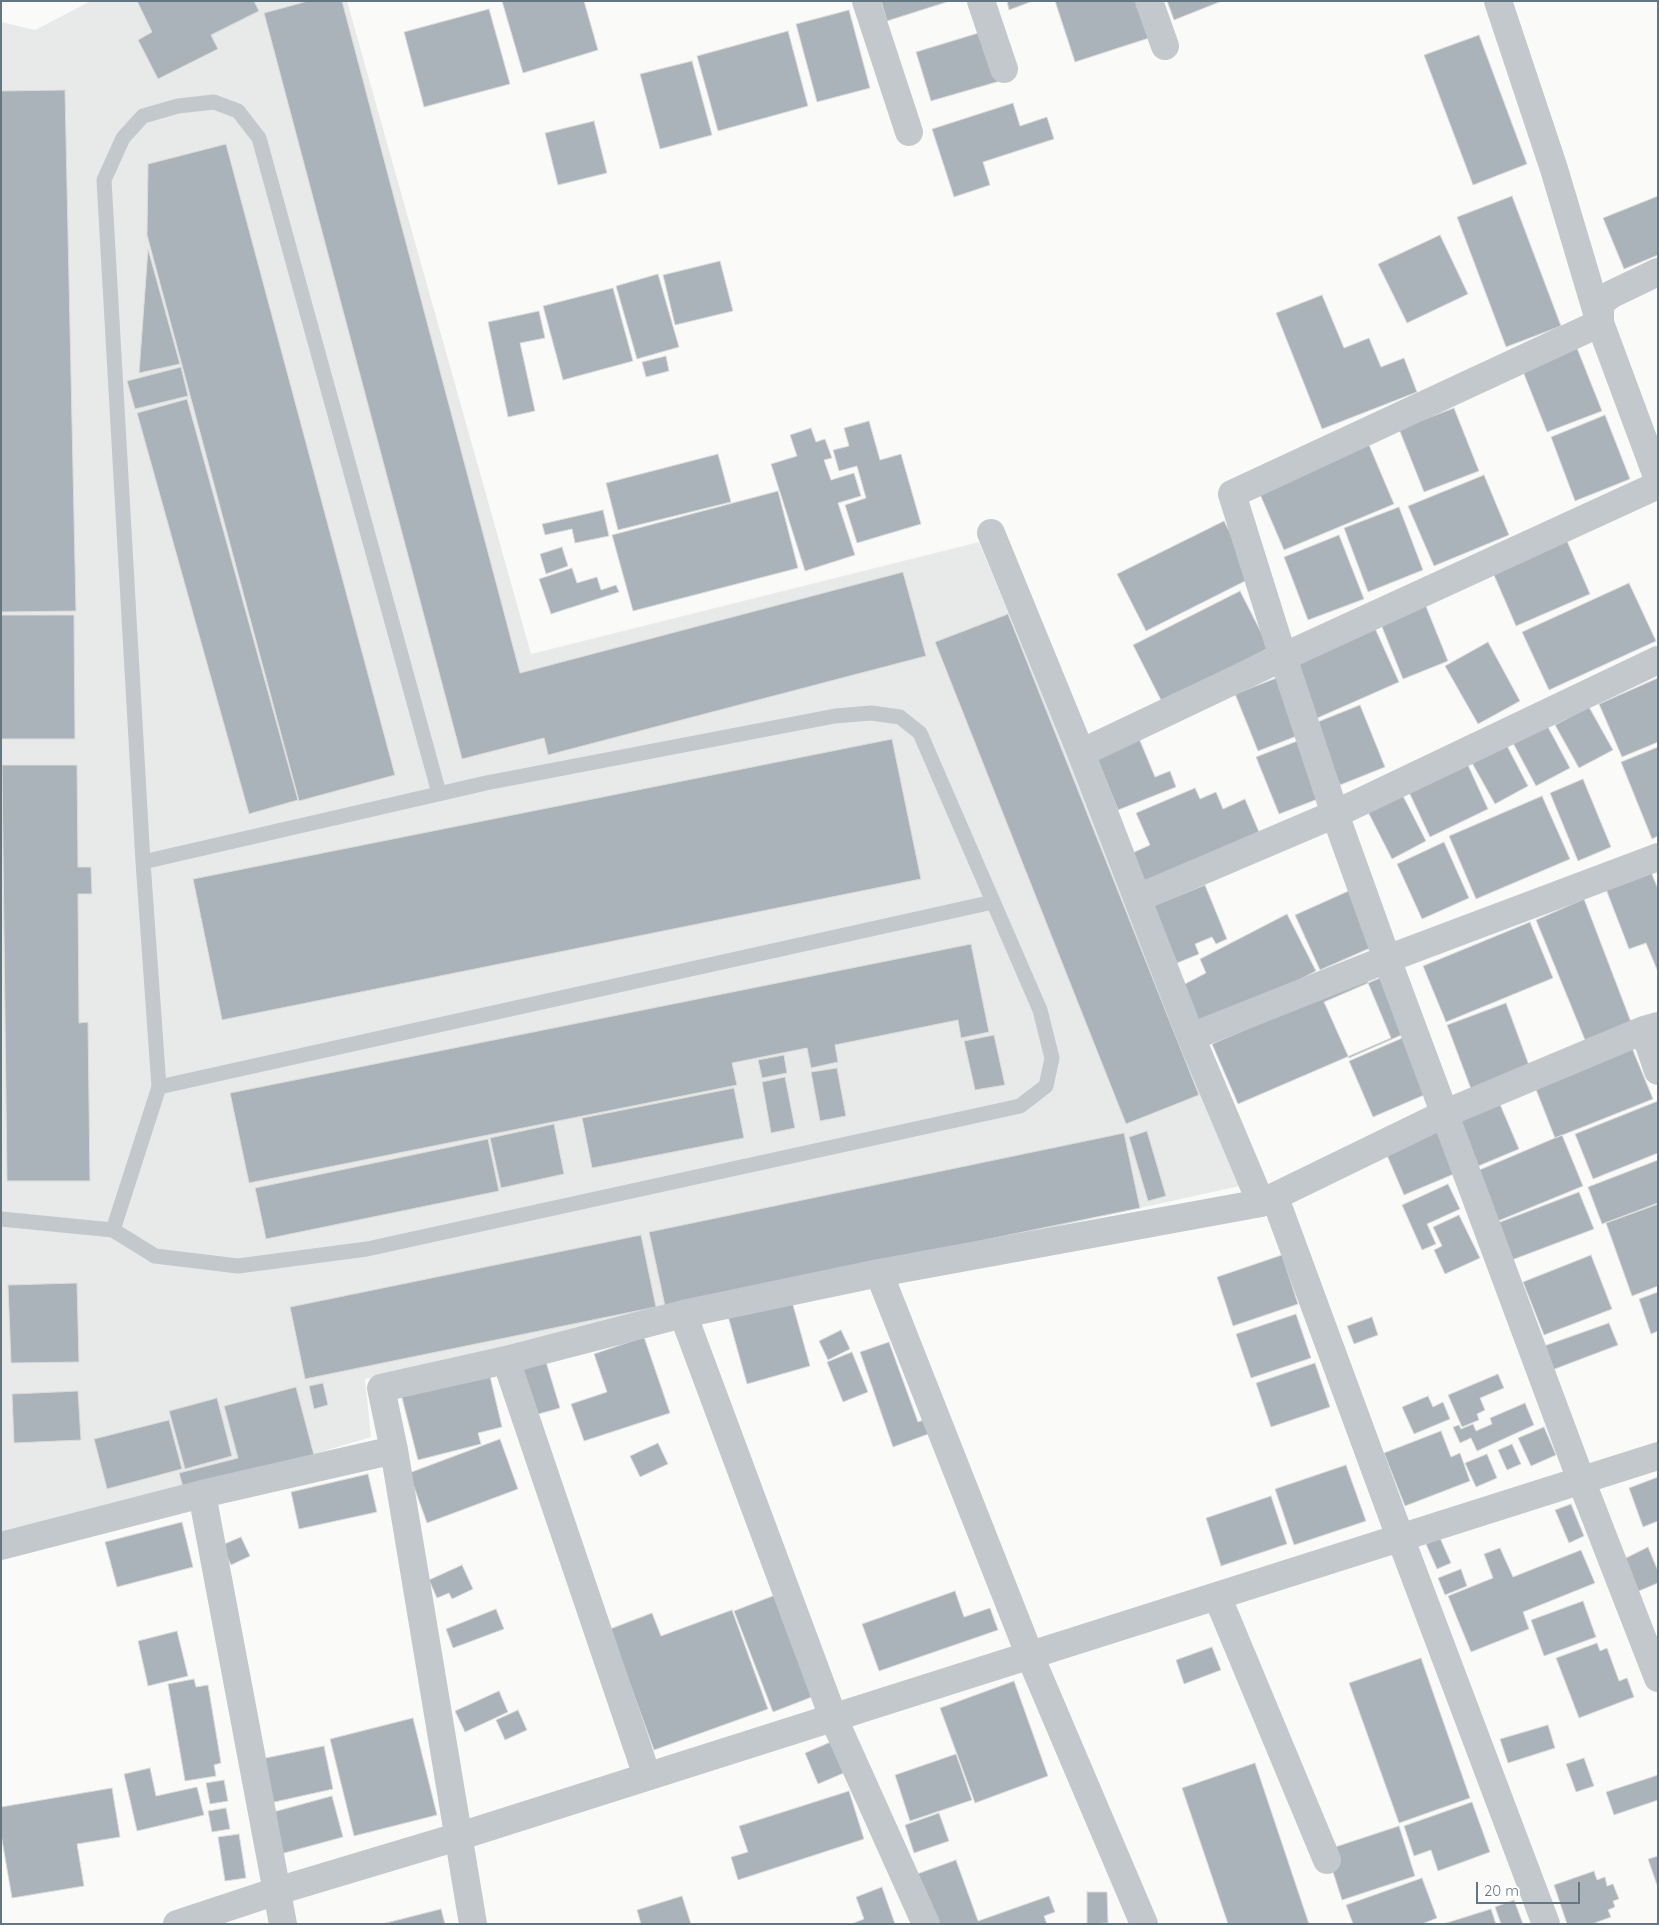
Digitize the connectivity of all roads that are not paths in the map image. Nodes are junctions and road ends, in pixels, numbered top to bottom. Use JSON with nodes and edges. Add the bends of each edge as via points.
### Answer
{"nodes":[{"id":1,"x":866,"y":1,"type":"edge"},
{"id":2,"x":982,"y":1,"type":"edge"},
{"id":3,"x":1149,"y":1,"type":"edge"},
{"id":4,"x":1498,"y":1,"type":"edge"},
{"id":5,"x":1165,"y":46,"type":"dead end"},
{"id":6,"x":1004,"y":69,"type":"dead end"},
{"id":7,"x":909,"y":132,"type":"dead end"},
{"id":8,"x":1658,"y":272,"type":"edge"},
{"id":9,"x":1600,"y":323,"type":"junction"},
{"id":10,"x":1658,"y":479,"type":"edge"},
{"id":11,"x":1658,"y":485,"type":"edge"},
{"id":12,"x":991,"y":532,"type":"dead end"},
{"id":13,"x":1283,"y":657,"type":"junction"},
{"id":14,"x":1658,"y":660,"type":"edge"},
{"id":15,"x":1081,"y":753,"type":"junction"},
{"id":16,"x":439,"y":793,"type":"junction"},
{"id":17,"x":1335,"y":814,"type":"junction"},
{"id":18,"x":1658,"y":857,"type":"edge"},
{"id":19,"x":143,"y":862,"type":"junction"},
{"id":20,"x":1138,"y":898,"type":"junction"},
{"id":21,"x":993,"y":902,"type":"junction"},
{"id":22,"x":1387,"y":959,"type":"junction"},
{"id":23,"x":1651,"y":1028,"type":"edge"},
{"id":24,"x":1191,"y":1037,"type":"junction"},
{"id":25,"x":1658,"y":1071,"type":"edge"},
{"id":26,"x":159,"y":1086,"type":"junction"},
{"id":27,"x":1446,"y":1113,"type":"junction"},
{"id":28,"x":1268,"y":1200,"type":"junction"},
{"id":29,"x":1,"y":1219,"type":"edge"},
{"id":30,"x":112,"y":1230,"type":"junction"},
{"id":31,"x":879,"y":1273,"type":"junction"},
{"id":32,"x":683,"y":1314,"type":"junction"},
{"id":33,"x":506,"y":1360,"type":"junction"},
{"id":34,"x":394,"y":1450,"type":"junction"},
{"id":35,"x":1658,"y":1456,"type":"edge"},
{"id":36,"x":1581,"y":1480,"type":"junction"},
{"id":37,"x":202,"y":1494,"type":"junction"},
{"id":38,"x":1400,"y":1537,"type":"junction"},
{"id":39,"x":1,"y":1546,"type":"edge"},
{"id":40,"x":1217,"y":1596,"type":"junction"},
{"id":41,"x":1030,"y":1656,"type":"junction"},
{"id":42,"x":1658,"y":1678,"type":"edge"},
{"id":43,"x":834,"y":1717,"type":"junction"},
{"id":44,"x":647,"y":1776,"type":"junction"},
{"id":45,"x":457,"y":1837,"type":"junction"},
{"id":46,"x":1327,"y":1860,"type":"dead end"},
{"id":47,"x":277,"y":1891,"type":"junction"},
{"id":48,"x":177,"y":1924,"type":"edge"},
{"id":49,"x":283,"y":1924,"type":"edge"},
{"id":50,"x":473,"y":1924,"type":"edge"},
{"id":51,"x":926,"y":1924,"type":"edge"},
{"id":52,"x":1144,"y":1924,"type":"edge"},
{"id":53,"x":1546,"y":1924,"type":"edge"}],
"edges":[{"from":1,"to":7,"type":"street"},
{"from":2,"to":6,"type":"street"},
{"from":3,"to":5,"type":"street"},
{"from":4,"to":9,"type":"street","via":[[1554,169]]},
{"from":8,"to":9,"type":"street","via":[[1600,303]]},
{"from":9,"to":10,"type":"street"},
{"from":9,"to":13,"type":"street","via":[[1232,494]]},
{"from":11,"to":13,"type":"street"},
{"from":12,"to":15,"type":"street"},
{"from":13,"to":15,"type":"street"},
{"from":13,"to":17,"type":"street"},
{"from":14,"to":17,"type":"street"},
{"from":15,"to":20,"type":"street"},
{"from":16,"to":19,"type":"lane"},
{"from":16,"to":19,"type":"lane","via":[[259,138],[238,111],[214,102],[178,106],[143,116],[122,138],[104,180]]},
{"from":16,"to":21,"type":"lane","via":[[835,716],[871,713],[900,717],[920,733]]},
{"from":17,"to":20,"type":"street"},
{"from":17,"to":22,"type":"street"},
{"from":18,"to":22,"type":"street"},
{"from":19,"to":26,"type":"lane"},
{"from":20,"to":24,"type":"street"},
{"from":21,"to":26,"type":"lane"},
{"from":21,"to":30,"type":"lane","via":[[1040,1010],[1052,1058],[1046,1086],[1020,1106],[367,1249],[238,1266],[155,1256]]},
{"from":22,"to":24,"type":"street"},
{"from":22,"to":27,"type":"street"},
{"from":23,"to":25,"type":"street"},
{"from":23,"to":27,"type":"street"},
{"from":24,"to":28,"type":"street"},
{"from":26,"to":30,"type":"lane"},
{"from":27,"to":28,"type":"street"},
{"from":27,"to":36,"type":"street"},
{"from":28,"to":31,"type":"street"},
{"from":28,"to":38,"type":"street"},
{"from":29,"to":30,"type":"lane"},
{"from":31,"to":32,"type":"street"},
{"from":31,"to":41,"type":"street"},
{"from":32,"to":33,"type":"street"},
{"from":32,"to":43,"type":"street"},
{"from":33,"to":34,"type":"street","via":[[380,1388]]},
{"from":33,"to":44,"type":"street"},
{"from":34,"to":37,"type":"street"},
{"from":34,"to":45,"type":"street"},
{"from":35,"to":36,"type":"street"},
{"from":36,"to":38,"type":"street"},
{"from":36,"to":42,"type":"street"},
{"from":37,"to":39,"type":"street"},
{"from":37,"to":47,"type":"street"},
{"from":38,"to":40,"type":"street"},
{"from":38,"to":53,"type":"street"},
{"from":40,"to":41,"type":"street"},
{"from":40,"to":46,"type":"street"},
{"from":41,"to":43,"type":"street"},
{"from":41,"to":52,"type":"street"},
{"from":43,"to":44,"type":"street"},
{"from":43,"to":51,"type":"street"},
{"from":44,"to":45,"type":"street"},
{"from":45,"to":47,"type":"street"},
{"from":45,"to":50,"type":"street"},
{"from":47,"to":48,"type":"street"},
{"from":47,"to":49,"type":"street"}]}
